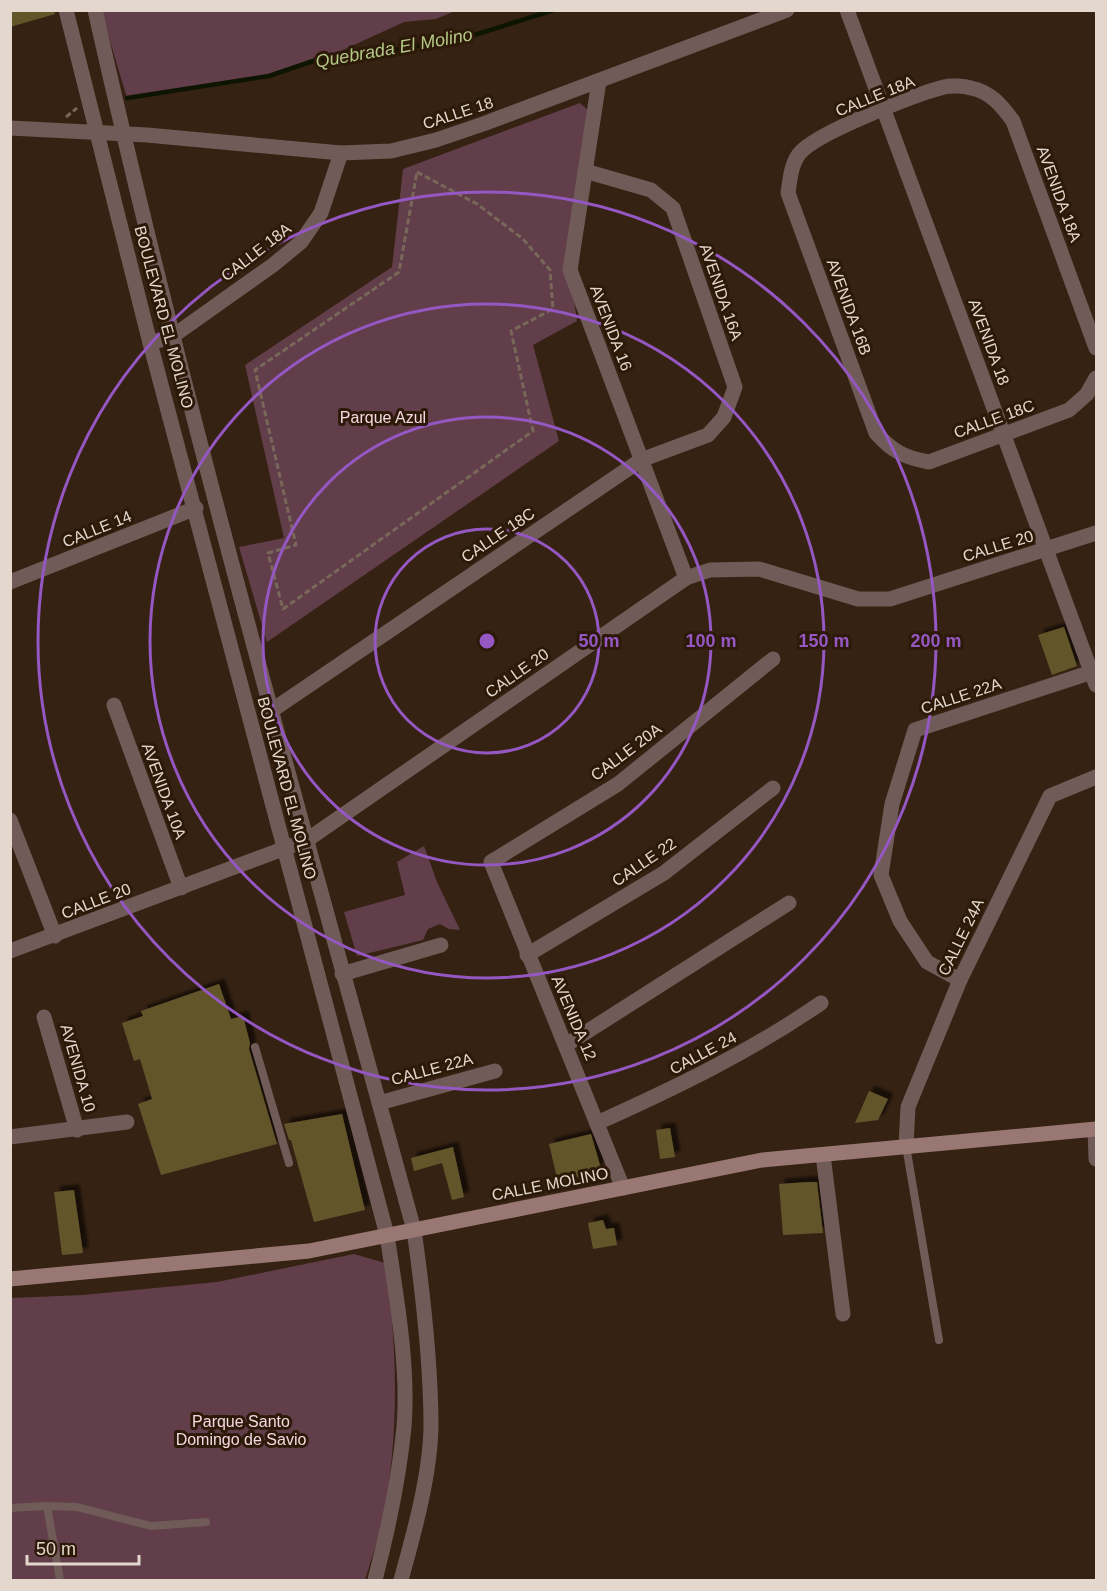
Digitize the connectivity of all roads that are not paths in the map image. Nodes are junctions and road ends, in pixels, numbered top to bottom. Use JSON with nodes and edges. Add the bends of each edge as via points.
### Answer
{"nodes":[{"id":1,"x":66,"y":10,"type":"edge"},
{"id":2,"x":95,"y":10,"type":"edge"},
{"id":3,"x":787,"y":10,"type":"edge"},
{"id":4,"x":847,"y":10,"type":"edge"},
{"id":5,"x":599,"y":81,"type":"junction"},
{"id":6,"x":988,"y":94,"type":"joint"},
{"id":7,"x":883,"y":110,"type":"junction"},
{"id":8,"x":10,"y":128,"type":"edge"},
{"id":9,"x":98,"y":133,"type":"junction"},
{"id":10,"x":123,"y":134,"type":"junction"},
{"id":11,"x":341,"y":153,"type":"junction"},
{"id":12,"x":585,"y":171,"type":"junction"},
{"id":13,"x":790,"y":172,"type":"joint"},
{"id":14,"x":173,"y":336,"type":"junction"},
{"id":15,"x":150,"y":343,"type":"junction"},
{"id":16,"x":1096,"y":348,"type":"edge"},
{"id":17,"x":1096,"y":378,"type":"edge"},
{"id":18,"x":735,"y":387,"type":"joint"},
{"id":19,"x":1004,"y":435,"type":"junction"},
{"id":20,"x":891,"y":449,"type":"joint"},
{"id":21,"x":641,"y":460,"type":"junction"},
{"id":22,"x":196,"y":508,"type":"junction"},
{"id":23,"x":1096,"y":533,"type":"edge"},
{"id":24,"x":1046,"y":550,"type":"junction"},
{"id":25,"x":686,"y":578,"type":"junction"},
{"id":26,"x":10,"y":582,"type":"edge"},
{"id":27,"x":773,"y":659,"type":"dead end"},
{"id":28,"x":1094,"y":679,"type":"edge"},
{"id":29,"x":114,"y":705,"type":"dead end"},
{"id":30,"x":271,"y":711,"type":"junction"},
{"id":31,"x":1096,"y":777,"type":"edge"},
{"id":32,"x":773,"y":788,"type":"dead end"},
{"id":33,"x":10,"y":820,"type":"edge"},
{"id":34,"x":307,"y":840,"type":"junction"},
{"id":35,"x":284,"y":850,"type":"junction"},
{"id":36,"x":491,"y":862,"type":"joint"},
{"id":37,"x":181,"y":888,"type":"junction"},
{"id":38,"x":789,"y":903,"type":"dead end"},
{"id":39,"x":55,"y":936,"type":"junction"},
{"id":40,"x":441,"y":945,"type":"dead end"},
{"id":41,"x":10,"y":951,"type":"edge"},
{"id":42,"x":527,"y":955,"type":"junction"},
{"id":43,"x":342,"y":974,"type":"junction"},
{"id":44,"x":960,"y":980,"type":"junction"},
{"id":45,"x":821,"y":1003,"type":"dead end"},
{"id":46,"x":44,"y":1017,"type":"dead end"},
{"id":47,"x":566,"y":1045,"type":"junction"},
{"id":48,"x":255,"y":1047,"type":"dead end"},
{"id":49,"x":495,"y":1071,"type":"dead end"},
{"id":50,"x":379,"y":1103,"type":"junction"},
{"id":51,"x":127,"y":1122,"type":"dead end"},
{"id":52,"x":597,"y":1123,"type":"junction"},
{"id":53,"x":1096,"y":1129,"type":"edge"},
{"id":54,"x":78,"y":1130,"type":"junction"},
{"id":55,"x":10,"y":1137,"type":"edge"},
{"id":56,"x":906,"y":1145,"type":"junction"},
{"id":57,"x":823,"y":1155,"type":"junction"},
{"id":58,"x":1096,"y":1159,"type":"edge"},
{"id":59,"x":289,"y":1163,"type":"dead end"},
{"id":60,"x":623,"y":1188,"type":"junction"},
{"id":61,"x":414,"y":1230,"type":"junction"},
{"id":62,"x":387,"y":1235,"type":"junction"},
{"id":63,"x":10,"y":1279,"type":"edge"},
{"id":64,"x":423,"y":1292,"type":"junction"},
{"id":65,"x":396,"y":1296,"type":"junction"},
{"id":66,"x":843,"y":1314,"type":"dead end"},
{"id":67,"x":939,"y":1340,"type":"dead end"},
{"id":68,"x":46,"y":1506,"type":"junction"},
{"id":69,"x":10,"y":1508,"type":"edge"},
{"id":70,"x":206,"y":1522,"type":"dead end"},
{"id":71,"x":60,"y":1581,"type":"edge"},
{"id":72,"x":375,"y":1581,"type":"edge"},
{"id":73,"x":401,"y":1581,"type":"edge"}],
"edges":[{"from":1,"to":9,"type":"street","name":"BOULEVARD EL MOLINO"},
{"from":2,"to":10,"type":"street","name":"BOULEVARD EL MOLINO"},
{"from":3,"to":5,"type":"street","name":"CALLE 18"},
{"from":4,"to":7,"type":"street","name":"AVENIDA 18"},
{"from":5,"to":11,"type":"street","name":"CALLE 18","via":[[436,140],[391,151]]},
{"from":5,"to":12,"type":"street","name":"AVENIDA 16"},
{"from":6,"to":7,"type":"street","name":"CALLE 18A","via":[[946,86]]},
{"from":6,"to":16,"type":"street","name":"AVENIDA 18A","via":[[1001,104],[1012,122]]},
{"from":7,"to":13,"type":"street","name":"CALLE 18A","via":[[814,141],[799,154]]},
{"from":7,"to":19,"type":"street","name":"AVENIDA 18"},
{"from":8,"to":9,"type":"street","name":"CALLE 18"},
{"from":9,"to":10,"type":"street","name":"CALLE 18"},
{"from":9,"to":15,"type":"street","name":"BOULEVARD EL MOLINO"},
{"from":10,"to":11,"type":"street","name":"CALLE 18"},
{"from":10,"to":14,"type":"street","name":"BOULEVARD EL MOLINO"},
{"from":11,"to":14,"type":"street","name":"CALLE 18A","via":[[321,213],[302,242]]},
{"from":12,"to":18,"type":"street","name":"AVENIDA 16A","via":[[651,190],[673,208]]},
{"from":12,"to":21,"type":"street","name":"AVENIDA 16","via":[[570,270]]},
{"from":13,"to":20,"type":"street","name":"AVENIDA 16B","via":[[788,193],[876,433]]},
{"from":14,"to":15,"type":"street","name":"CALLE 18A"},
{"from":14,"to":30,"type":"street","name":"BOULEVARD EL MOLINO"},
{"from":15,"to":22,"type":"street","name":"BOULEVARD EL MOLINO"},
{"from":17,"to":19,"type":"street","name":"CALLE 18C","via":[[1087,394],[1069,410]]},
{"from":18,"to":21,"type":"street","name":"CALLE 18C","via":[[724,417],[708,435]]},
{"from":19,"to":20,"type":"street","name":"CALLE 18C","via":[[929,462],[908,458]]},
{"from":19,"to":24,"type":"street","name":"AVENIDA 18"},
{"from":21,"to":25,"type":"street","name":"AVENIDA 16"},
{"from":21,"to":30,"type":"street","name":"CALLE 18C"},
{"from":22,"to":26,"type":"street","name":"CALLE 14"},
{"from":22,"to":35,"type":"street","name":"BOULEVARD EL MOLINO"},
{"from":23,"to":24,"type":"street","name":"CALLE 20"},
{"from":24,"to":25,"type":"street","name":"CALLE 20","via":[[890,599],[858,599],[759,569],[711,570]]},
{"from":24,"to":28,"type":"street","name":"AVENIDA 18"},
{"from":25,"to":34,"type":"street","name":"CALLE 20"},
{"from":27,"to":36,"type":"street","name":"CALLE 20A","via":[[618,784]]},
{"from":28,"to":44,"type":"street","name":"CALLE 22A","via":[[915,730],[892,804],[881,874],[900,921],[927,962]]},
{"from":29,"to":37,"type":"street","name":"AVENIDA 10A"},
{"from":30,"to":34,"type":"street","name":"BOULEVARD EL MOLINO"},
{"from":31,"to":44,"type":"street","name":"CALLE 24A","via":[[1050,796]]},
{"from":32,"to":42,"type":"street","name":"CALLE 22","via":[[664,873]]},
{"from":33,"to":39,"type":"street"},
{"from":34,"to":35,"type":"street","name":"CALLE 20"},
{"from":34,"to":43,"type":"street","name":"BOULEVARD EL MOLINO"},
{"from":35,"to":37,"type":"street","name":"CALLE 20"},
{"from":35,"to":62,"type":"street","name":"BOULEVARD EL MOLINO"},
{"from":36,"to":42,"type":"street","name":"AVENIDA 12"},
{"from":37,"to":39,"type":"street","name":"CALLE 20"},
{"from":38,"to":47,"type":"street"},
{"from":39,"to":41,"type":"street","name":"CALLE 20"},
{"from":40,"to":43,"type":"street"},
{"from":42,"to":47,"type":"street","name":"AVENIDA 12"},
{"from":43,"to":50,"type":"street","name":"BOULEVARD EL MOLINO"},
{"from":44,"to":56,"type":"street","name":"CALLE 24A","via":[[908,1107]]},
{"from":45,"to":52,"type":"street","name":"CALLE 24","via":[[689,1082]]},
{"from":46,"to":54,"type":"street","name":"AVENIDA 10"},
{"from":47,"to":52,"type":"street","name":"AVENIDA 12"},
{"from":48,"to":59,"type":"lane"},
{"from":49,"to":50,"type":"street","name":"CALLE 22A"},
{"from":50,"to":61,"type":"street","name":"BOULEVARD EL MOLINO"},
{"from":51,"to":54,"type":"street"},
{"from":52,"to":60,"type":"street","name":"AVENIDA 12"},
{"from":53,"to":56,"type":"main road","name":"CALLE MOLINO"},
{"from":53,"to":58,"type":"street"},
{"from":54,"to":55,"type":"street"},
{"from":56,"to":57,"type":"main road","name":"CALLE MOLINO"},
{"from":56,"to":67,"type":"lane"},
{"from":57,"to":60,"type":"main road","name":"CALLE MOLINO","via":[[762,1160]]},
{"from":57,"to":66,"type":"street"},
{"from":60,"to":61,"type":"main road","name":"CALLE MOLINO"},
{"from":61,"to":62,"type":"main road","name":"CALLE MOLINO"},
{"from":61,"to":64,"type":"street","name":"BOULEVARD EL MOLINO"},
{"from":62,"to":63,"type":"main road","name":"CALLE MOLINO","via":[[309,1251]]},
{"from":62,"to":65,"type":"street","name":"BOULEVARD EL MOLINO"},
{"from":64,"to":65,"type":"street"},
{"from":64,"to":73,"type":"street","name":"BOULEVARD EL MOLINO","via":[[431,1428],[418,1519]]},
{"from":65,"to":72,"type":"street","name":"BOULEVARD EL MOLINO","via":[[404,1425],[393,1514]]},
{"from":68,"to":69,"type":"lane"},
{"from":68,"to":70,"type":"lane","via":[[77,1507],[151,1526]]},
{"from":68,"to":71,"type":"lane"}]}
